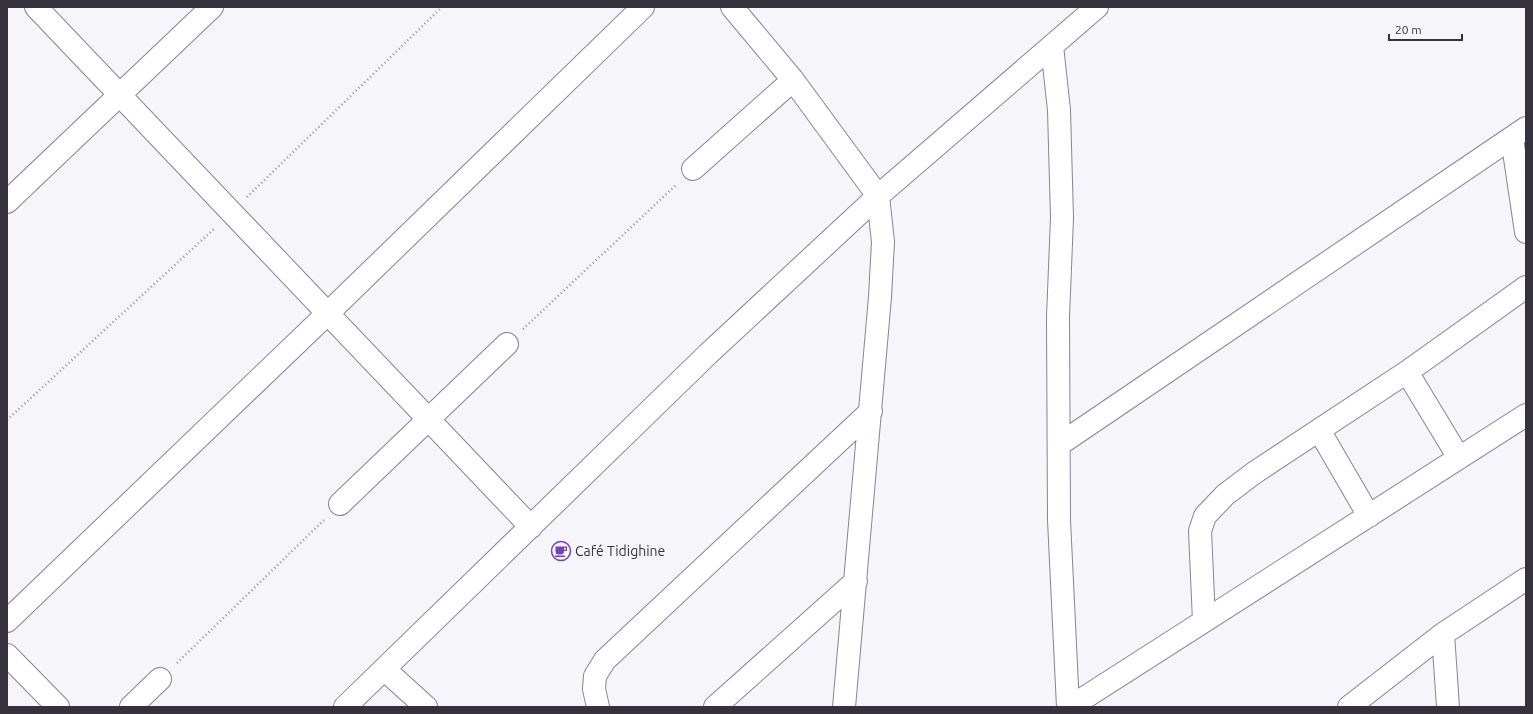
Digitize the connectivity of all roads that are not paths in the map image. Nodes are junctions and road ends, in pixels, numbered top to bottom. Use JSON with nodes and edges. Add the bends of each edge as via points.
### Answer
{"nodes":[{"id":1,"x":36,"y":7,"type":"edge"},
{"id":2,"x":212,"y":7,"type":"edge"},
{"id":3,"x":643,"y":7,"type":"edge"},
{"id":4,"x":732,"y":7,"type":"edge"},
{"id":5,"x":1097,"y":7,"type":"edge"},
{"id":6,"x":1052,"y":46,"type":"junction"},
{"id":7,"x":793,"y":80,"type":"junction"},
{"id":8,"x":120,"y":94,"type":"junction"},
{"id":9,"x":1519,"y":133,"type":"edge"},
{"id":10,"x":693,"y":169,"type":"road end"},
{"id":11,"x":878,"y":196,"type":"junction"},
{"id":12,"x":7,"y":202,"type":"edge"},
{"id":13,"x":1526,"y":232,"type":"edge"},
{"id":14,"x":1526,"y":287,"type":"edge"},
{"id":15,"x":327,"y":314,"type":"junction"},
{"id":16,"x":507,"y":344,"type":"road end"},
{"id":17,"x":1407,"y":372,"type":"junction"},
{"id":18,"x":871,"y":411,"type":"junction"},
{"id":19,"x":1526,"y":415,"type":"edge"},
{"id":20,"x":428,"y":420,"type":"junction"},
{"id":21,"x":1319,"y":430,"type":"junction"},
{"id":22,"x":1060,"y":444,"type":"junction"},
{"id":23,"x":1460,"y":458,"type":"junction"},
{"id":24,"x":340,"y":504,"type":"road end"},
{"id":25,"x":1369,"y":516,"type":"junction"},
{"id":26,"x":531,"y":528,"type":"junction"},
{"id":27,"x":1526,"y":579,"type":"edge"},
{"id":28,"x":856,"y":581,"type":"junction"},
{"id":29,"x":7,"y":621,"type":"edge"},
{"id":30,"x":1204,"y":621,"type":"junction"},
{"id":31,"x":1443,"y":634,"type":"junction"},
{"id":32,"x":7,"y":654,"type":"edge"},
{"id":33,"x":384,"y":669,"type":"junction"},
{"id":34,"x":160,"y":678,"type":"road end"},
{"id":35,"x":58,"y":707,"type":"edge"},
{"id":36,"x":131,"y":707,"type":"edge"},
{"id":37,"x":345,"y":707,"type":"edge"},
{"id":38,"x":426,"y":707,"type":"edge"},
{"id":39,"x":598,"y":707,"type":"edge"},
{"id":40,"x":715,"y":707,"type":"edge"},
{"id":41,"x":844,"y":707,"type":"edge"},
{"id":42,"x":1069,"y":707,"type":"edge"},
{"id":43,"x":1349,"y":707,"type":"edge"},
{"id":44,"x":1448,"y":707,"type":"edge"}],
"edges":[{"from":1,"to":8,"type":"street"},
{"from":2,"to":8,"type":"street"},
{"from":3,"to":15,"type":"street"},
{"from":4,"to":7,"type":"street"},
{"from":5,"to":6,"type":"street"},
{"from":6,"to":11,"type":"street"},
{"from":6,"to":22,"type":"street","via":[[1059,110],[1062,218],[1058,317]]},
{"from":7,"to":10,"type":"street"},
{"from":7,"to":11,"type":"street"},
{"from":8,"to":12,"type":"street"},
{"from":8,"to":15,"type":"street"},
{"from":9,"to":13,"type":"street"},
{"from":9,"to":22,"type":"street"},
{"from":11,"to":18,"type":"street","via":[[883,242]]},
{"from":11,"to":26,"type":"street","via":[[708,354]]},
{"from":14,"to":17,"type":"street"},
{"from":15,"to":20,"type":"street"},
{"from":15,"to":29,"type":"street"},
{"from":16,"to":20,"type":"street"},
{"from":17,"to":21,"type":"street"},
{"from":17,"to":23,"type":"street"},
{"from":18,"to":28,"type":"street"},
{"from":18,"to":39,"type":"street","via":[[605,660],[595,676],[594,689]]},
{"from":19,"to":23,"type":"street"},
{"from":20,"to":24,"type":"street"},
{"from":20,"to":26,"type":"street"},
{"from":21,"to":25,"type":"street"},
{"from":21,"to":30,"type":"street","via":[[1254,473],[1225,495],[1205,516],[1200,531]]},
{"from":22,"to":42,"type":"street","via":[[1059,520]]},
{"from":23,"to":25,"type":"street"},
{"from":25,"to":30,"type":"street"},
{"from":26,"to":33,"type":"street"},
{"from":27,"to":31,"type":"street"},
{"from":28,"to":40,"type":"street"},
{"from":28,"to":41,"type":"street"},
{"from":30,"to":42,"type":"street"},
{"from":31,"to":43,"type":"street"},
{"from":31,"to":44,"type":"street"},
{"from":32,"to":35,"type":"street"},
{"from":33,"to":37,"type":"street"},
{"from":33,"to":38,"type":"street"},
{"from":34,"to":36,"type":"street"}]}
